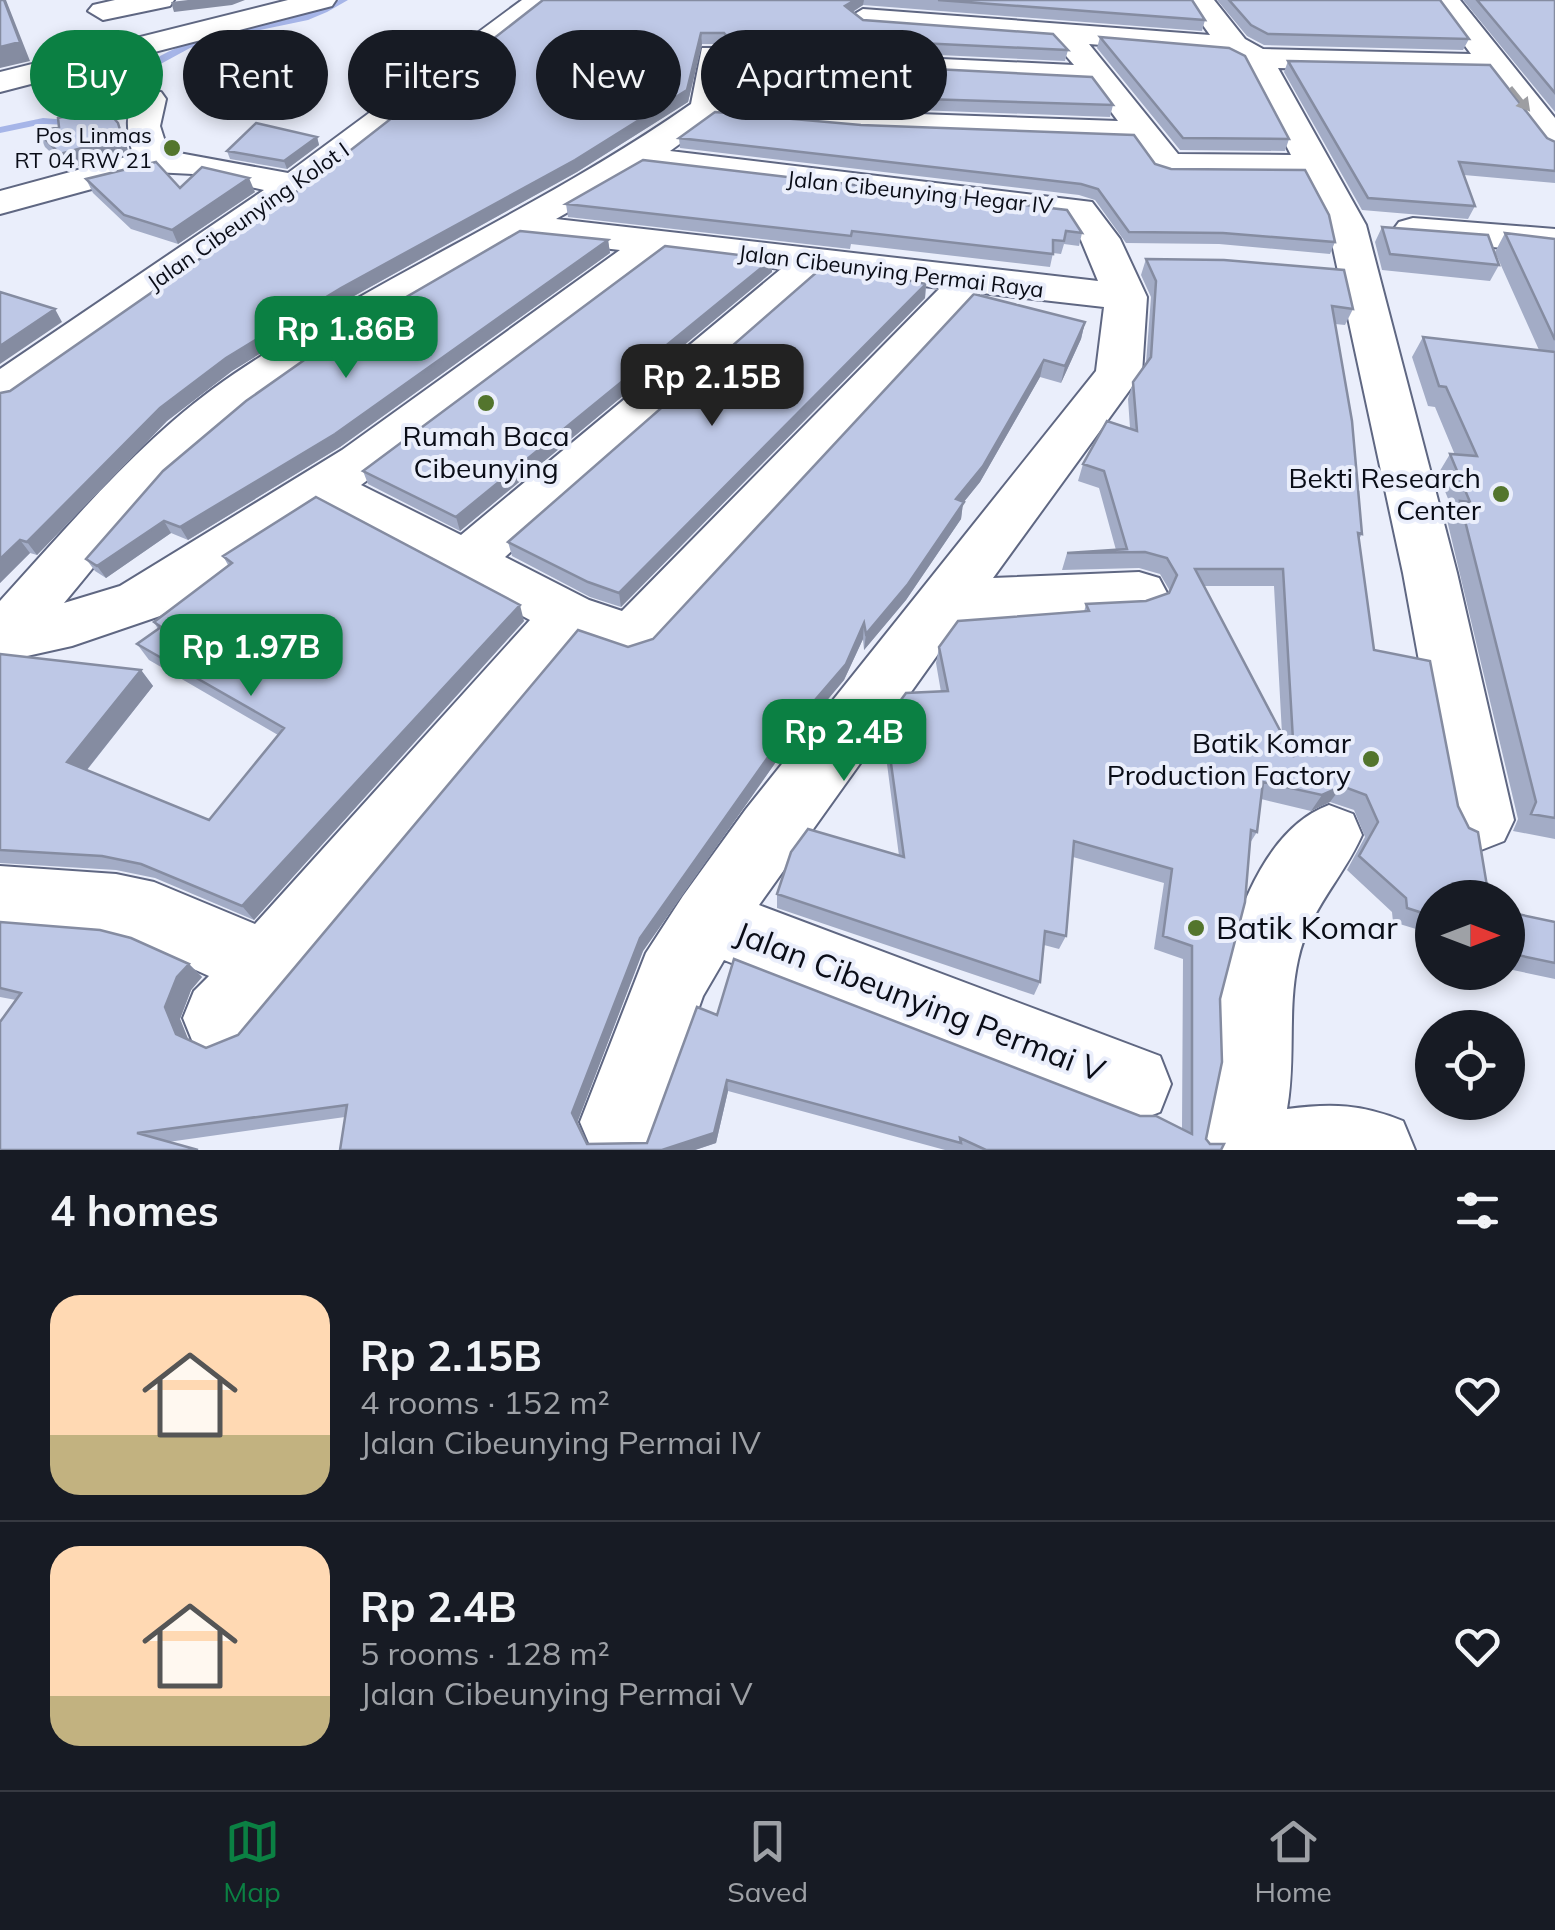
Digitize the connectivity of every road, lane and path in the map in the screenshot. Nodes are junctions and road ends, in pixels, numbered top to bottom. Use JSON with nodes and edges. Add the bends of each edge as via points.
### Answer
{"nodes":[{"id":1,"x":322,"y":0,"type":"edge"},
{"id":2,"x":540,"y":0,"type":"edge"},
{"id":3,"x":1199,"y":0,"type":"edge"},
{"id":4,"x":1446,"y":0,"type":"edge"},
{"id":5,"x":151,"y":1,"type":"edge"},
{"id":6,"x":102,"y":11,"type":"dead end"},
{"id":7,"x":159,"y":30,"type":"edge"},
{"id":8,"x":872,"y":30,"type":"edge"},
{"id":9,"x":1061,"y":32,"type":"junction"},
{"id":10,"x":163,"y":41,"type":"edge"},
{"id":11,"x":1246,"y":52,"type":"junction"},
{"id":12,"x":1492,"y":64,"type":"junction"},
{"id":13,"x":947,"y":68,"type":"edge"},
{"id":14,"x":30,"y":74,"type":"edge"},
{"id":15,"x":1100,"y":76,"type":"junction"},
{"id":16,"x":0,"y":82,"type":"edge"},
{"id":17,"x":701,"y":112,"type":"edge"},
{"id":18,"x":146,"y":120,"type":"edge"},
{"id":19,"x":849,"y":120,"type":"edge"},
{"id":20,"x":873,"y":122,"type":"joint"},
{"id":21,"x":1141,"y":132,"type":"junction"},
{"id":22,"x":1555,"y":141,"type":"edge"},
{"id":23,"x":637,"y":158,"type":"junction"},
{"id":24,"x":153,"y":162,"type":"junction"},
{"id":25,"x":1315,"y":166,"type":"junction"},
{"id":26,"x":295,"y":186,"type":"junction"},
{"id":27,"x":0,"y":202,"type":"edge"},
{"id":28,"x":1348,"y":224,"type":"junction"},
{"id":29,"x":514,"y":226,"type":"junction"},
{"id":30,"x":1555,"y":242,"type":"edge"},
{"id":31,"x":656,"y":244,"type":"junction"},
{"id":32,"x":815,"y":261,"type":"junction"},
{"id":33,"x":1120,"y":274,"type":"junction"},
{"id":34,"x":970,"y":281,"type":"junction"},
{"id":35,"x":0,"y":392,"type":"edge"},
{"id":36,"x":323,"y":487,"type":"junction"},
{"id":37,"x":465,"y":562,"type":"junction"},
{"id":38,"x":1139,"y":593,"type":"dead end"},
{"id":39,"x":944,"y":601,"type":"junction"},
{"id":40,"x":569,"y":615,"type":"junction"},
{"id":41,"x":0,"y":639,"type":"edge"},
{"id":42,"x":1481,"y":820,"type":"dead end"},
{"id":43,"x":1329,"y":835,"type":"dead end"},
{"id":44,"x":0,"y":899,"type":"edge"},
{"id":45,"x":708,"y":920,"type":"junction"},
{"id":46,"x":267,"y":964,"type":"junction"},
{"id":47,"x":221,"y":1018,"type":"dead end"},
{"id":48,"x":1132,"y":1084,"type":"dead end"},
{"id":49,"x":620,"y":1122,"type":"dead end"},
{"id":50,"x":1240,"y":1150,"type":"edge"},
{"id":51,"x":1285,"y":1150,"type":"edge"},
{"id":52,"x":1374,"y":1150,"type":"edge"}],
"edges":[{"from":1,"to":10,"type":"street"},
{"from":2,"to":26,"type":"street","name":"Jalan Cibeunying Kolot I"},
{"from":3,"to":11,"type":"street"},
{"from":4,"to":12,"type":"street"},
{"from":5,"to":6,"type":"street"},
{"from":5,"to":7,"type":"street"},
{"from":8,"to":9,"type":"street","via":[[871,19]]},
{"from":9,"to":11,"type":"street"},
{"from":9,"to":15,"type":"street"},
{"from":11,"to":12,"type":"street"},
{"from":11,"to":25,"type":"street"},
{"from":12,"to":22,"type":"street","one_way":true},
{"from":13,"to":15,"type":"street"},
{"from":14,"to":16,"type":"street"},
{"from":15,"to":21,"type":"street"},
{"from":17,"to":23,"type":"street"},
{"from":18,"to":24,"type":"street"},
{"from":19,"to":20,"type":"street"},
{"from":20,"to":21,"type":"street"},
{"from":21,"to":25,"type":"street","via":[[1168,165]]},
{"from":23,"to":29,"type":"street"},
{"from":23,"to":33,"type":"street","name":"Jalan Cibeunying Hegar IV"},
{"from":24,"to":26,"type":"street","via":[[193,163]]},
{"from":24,"to":27,"type":"street"},
{"from":25,"to":28,"type":"street"},
{"from":26,"to":35,"type":"street","name":"Jalan Cibeunying Kolot I"},
{"from":28,"to":30,"type":"street"},
{"from":28,"to":42,"type":"street","via":[[1344,272]]},
{"from":29,"to":31,"type":"street","name":"Jalan Cibeunying Permai Raya"},
{"from":29,"to":41,"type":"street","via":[[248,386],[150,470]]},
{"from":31,"to":32,"type":"street","name":"Jalan Cibeunying Permai Raya"},
{"from":31,"to":36,"type":"street"},
{"from":32,"to":34,"type":"street","name":"Jalan Cibeunying Permai Raya"},
{"from":32,"to":37,"type":"street"},
{"from":33,"to":34,"type":"street","name":"Jalan Cibeunying Permai Raya","via":[[1032,289]]},
{"from":33,"to":39,"type":"street","name":"Jalan Cibeunying Permai V","via":[[1119,373]]},
{"from":34,"to":40,"type":"street","via":[[632,637]]},
{"from":36,"to":37,"type":"street"},
{"from":36,"to":41,"type":"street","via":[[140,601]]},
{"from":37,"to":40,"type":"street"},
{"from":38,"to":39,"type":"street"},
{"from":39,"to":45,"type":"street","name":"Jalan Cibeunying Permai V"},
{"from":40,"to":46,"type":"street"},
{"from":43,"to":50,"type":"street","via":[[1291,883],[1262,957],[1251,1018],[1254,1075]]},
{"from":44,"to":46,"type":"street","via":[[116,906]]},
{"from":45,"to":48,"type":"street","name":"Jalan Cibeunying Permai V"},
{"from":45,"to":49,"type":"street","name":"Jalan Cibeunying Permai V","via":[[672,979]]},
{"from":46,"to":47,"type":"street"},
{"from":51,"to":52,"type":"street","via":[[1334,1143]]}]}
